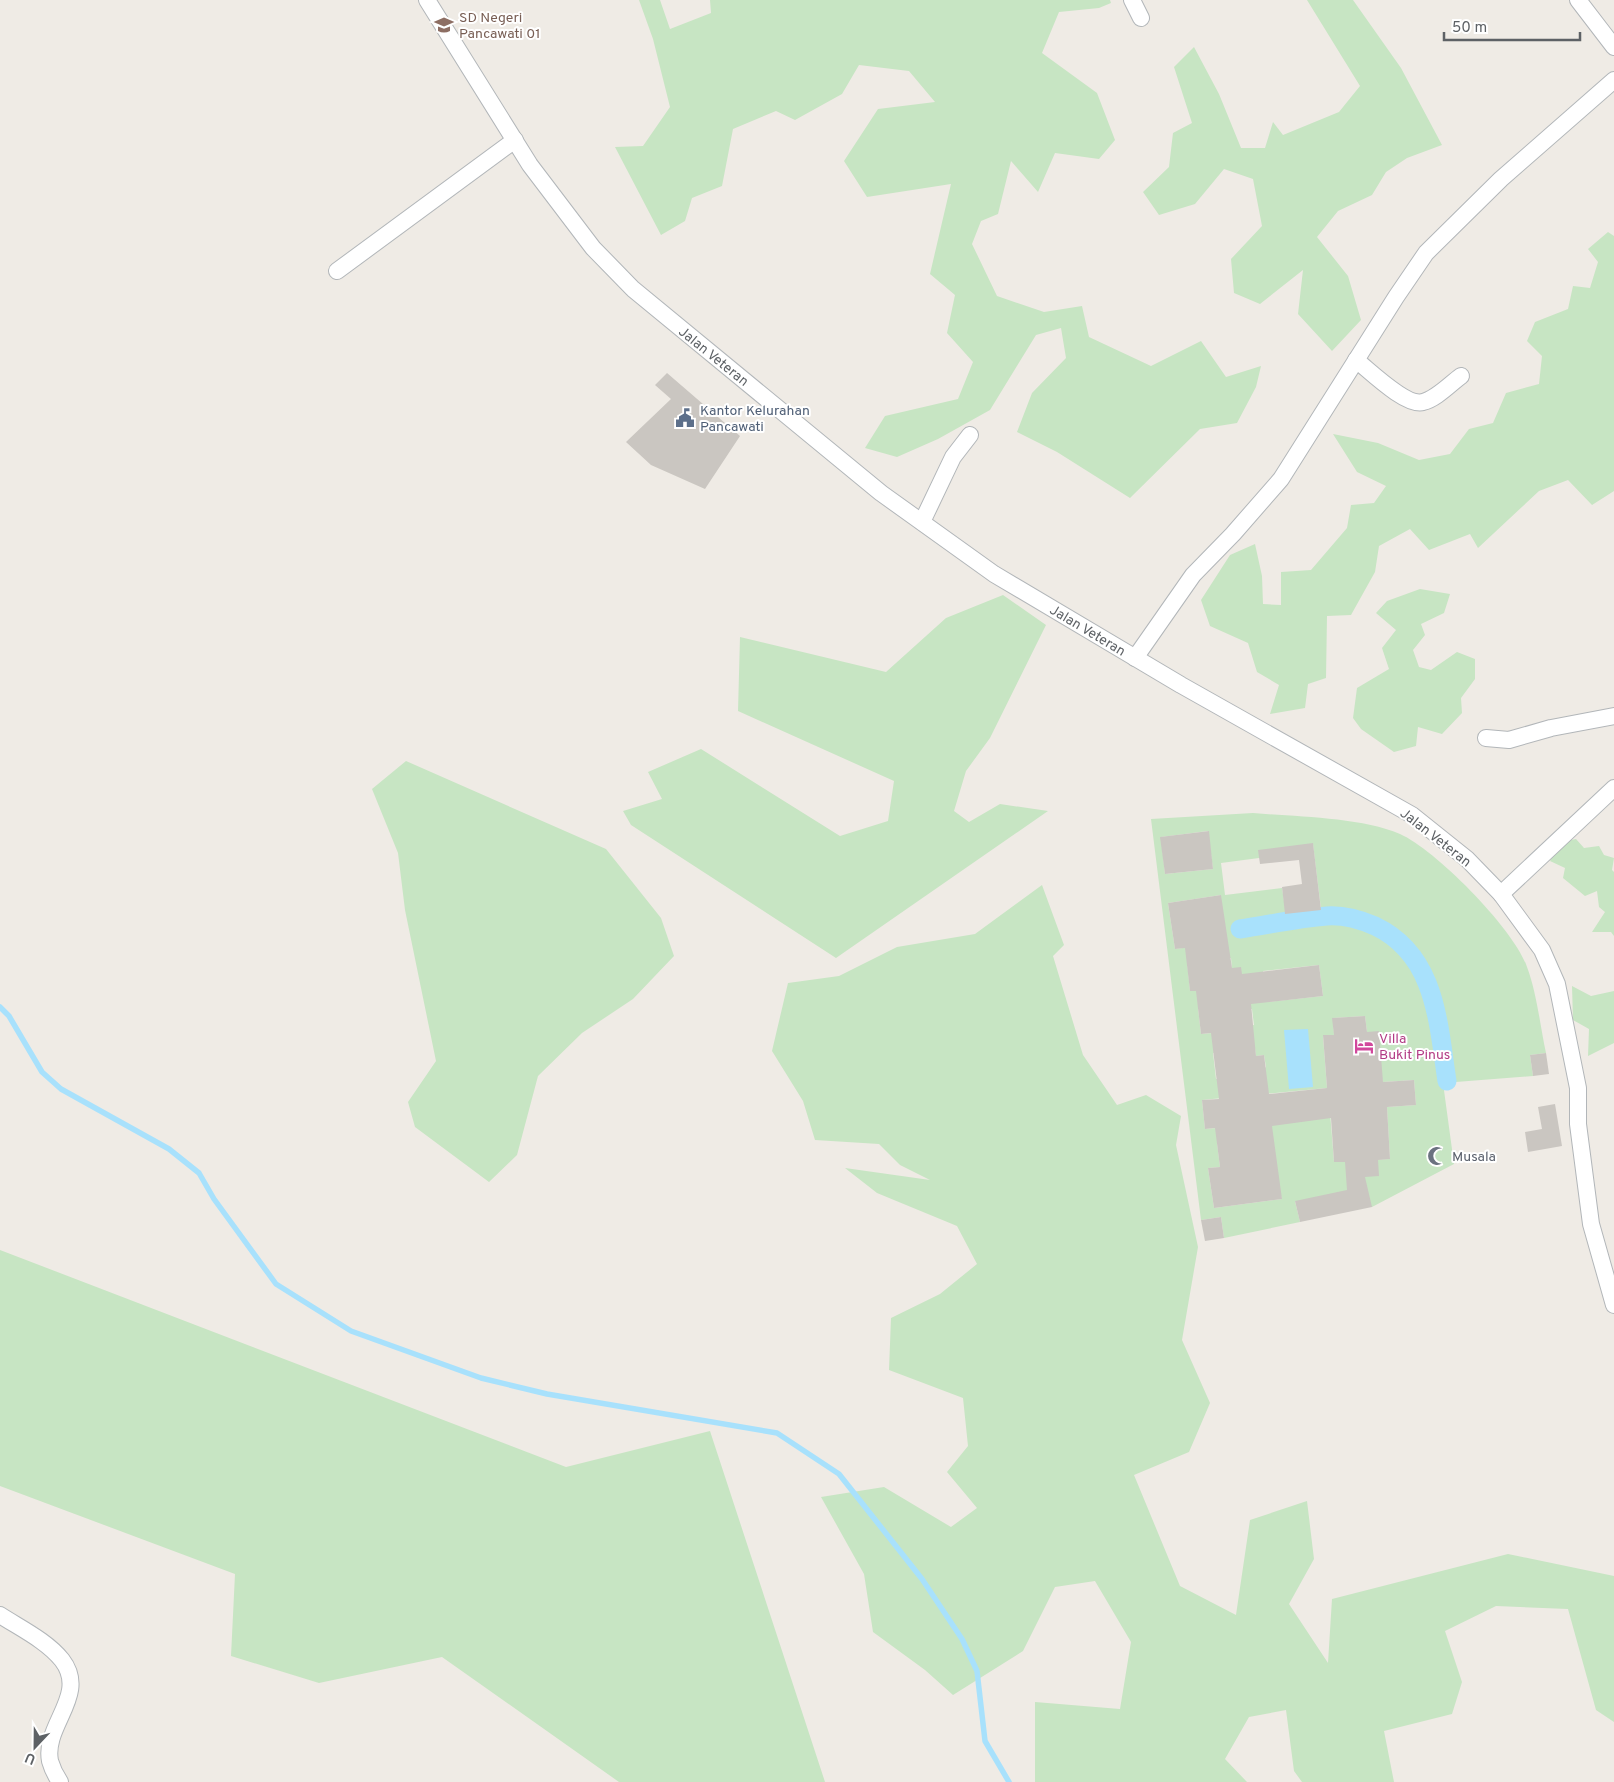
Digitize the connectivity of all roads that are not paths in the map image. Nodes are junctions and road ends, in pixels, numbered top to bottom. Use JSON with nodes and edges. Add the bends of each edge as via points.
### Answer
{"nodes":[{"id":1,"x":427,"y":0,"type":"edge"},
{"id":2,"x":1132,"y":0,"type":"edge"},
{"id":3,"x":1578,"y":0,"type":"edge"},
{"id":4,"x":1141,"y":18,"type":"dead end"},
{"id":5,"x":1614,"y":47,"type":"edge"},
{"id":6,"x":1614,"y":80,"type":"edge"},
{"id":7,"x":515,"y":140,"type":"junction"},
{"id":8,"x":337,"y":271,"type":"dead end"},
{"id":9,"x":1356,"y":360,"type":"junction"},
{"id":10,"x":1461,"y":376,"type":"dead end"},
{"id":11,"x":970,"y":435,"type":"dead end"},
{"id":12,"x":922,"y":522,"type":"junction"},
{"id":13,"x":1135,"y":658,"type":"junction"},
{"id":14,"x":1614,"y":716,"type":"edge"},
{"id":15,"x":1486,"y":738,"type":"dead end"},
{"id":16,"x":1614,"y":788,"type":"edge"},
{"id":17,"x":1501,"y":894,"type":"junction"},
{"id":18,"x":1614,"y":1304,"type":"edge"},
{"id":19,"x":0,"y":1615,"type":"edge"},
{"id":20,"x":60,"y":1782,"type":"edge"}],
"edges":[{"from":1,"to":7,"type":"street","name":"Jalan Veteran"},
{"from":2,"to":4,"type":"street"},
{"from":3,"to":5,"type":"street"},
{"from":6,"to":9,"type":"street","via":[[1501,179],[1426,254]]},
{"from":7,"to":8,"type":"street"},
{"from":7,"to":12,"type":"street","name":"Jalan Veteran","via":[[593,248],[632,289],[881,493]]},
{"from":9,"to":10,"type":"street","via":[[1413,403],[1426,401]]},
{"from":9,"to":13,"type":"street","via":[[1281,479],[1193,575]]},
{"from":11,"to":12,"type":"street","via":[[953,458]]},
{"from":12,"to":13,"type":"street","name":"Jalan Veteran","via":[[994,574]]},
{"from":13,"to":17,"type":"street","name":"Jalan Veteran","via":[[1412,815],[1467,859]]},
{"from":14,"to":15,"type":"street","via":[[1509,740]]},
{"from":16,"to":17,"type":"street"},
{"from":17,"to":18,"type":"street","name":"Jalan Veteran","via":[[1542,950],[1557,984],[1578,1088],[1578,1124],[1591,1224]]},
{"from":19,"to":20,"type":"street","via":[[42,1642],[68,1669],[71,1681],[68,1703],[50,1748],[50,1761]]}]}
